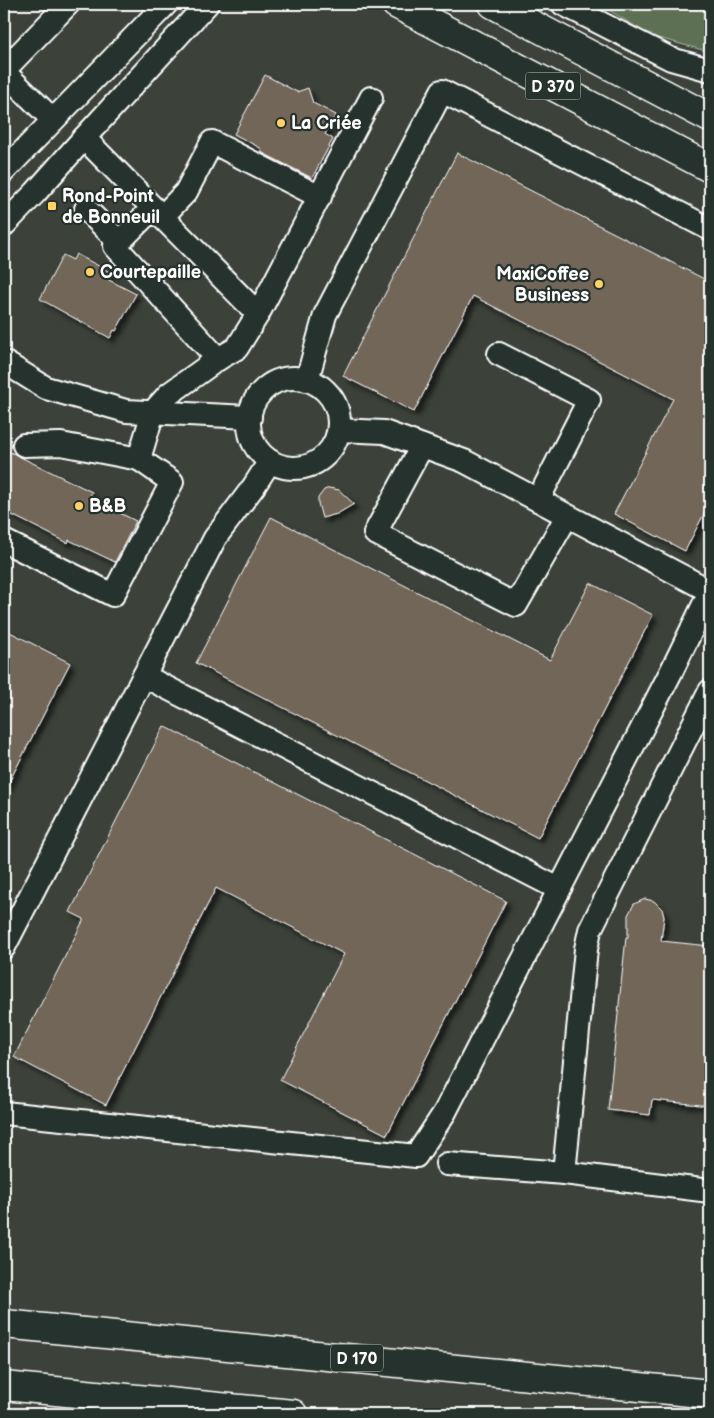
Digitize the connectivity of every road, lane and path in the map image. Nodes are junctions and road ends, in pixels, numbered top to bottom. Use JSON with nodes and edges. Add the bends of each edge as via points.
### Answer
{"nodes":[{"id":1,"x":68,"y":4,"type":"edge"},
{"id":2,"x":166,"y":4,"type":"edge"},
{"id":3,"x":207,"y":4,"type":"edge"},
{"id":4,"x":396,"y":4,"type":"edge"},
{"id":5,"x":493,"y":4,"type":"edge"},
{"id":6,"x":562,"y":4,"type":"edge"},
{"id":7,"x":710,"y":70,"type":"edge"},
{"id":8,"x":4,"y":71,"type":"edge"},
{"id":9,"x":372,"y":98,"type":"dead end"},
{"id":10,"x":710,"y":118,"type":"edge"},
{"id":11,"x":53,"y":120,"type":"junction"},
{"id":12,"x":84,"y":138,"type":"junction"},
{"id":13,"x":710,"y":168,"type":"edge"},
{"id":14,"x":4,"y":171,"type":"edge"},
{"id":15,"x":320,"y":197,"type":"junction"},
{"id":16,"x":86,"y":209,"type":"dead end"},
{"id":17,"x":157,"y":212,"type":"junction"},
{"id":18,"x":4,"y":225,"type":"edge"},
{"id":19,"x":710,"y":229,"type":"edge"},
{"id":20,"x":119,"y":242,"type":"junction"},
{"id":21,"x":258,"y":314,"type":"junction"},
{"id":22,"x":499,"y":354,"type":"dead end"},
{"id":23,"x":218,"y":359,"type":"junction"},
{"id":24,"x":4,"y":362,"type":"edge"},
{"id":25,"x":307,"y":380,"type":"junction"},
{"id":26,"x":153,"y":412,"type":"junction"},
{"id":27,"x":250,"y":417,"type":"junction"},
{"id":28,"x":339,"y":430,"type":"junction"},
{"id":29,"x":24,"y":445,"type":"dead end"},
{"id":30,"x":422,"y":446,"type":"junction"},
{"id":31,"x":139,"y":459,"type":"junction"},
{"id":32,"x":270,"y":461,"type":"junction"},
{"id":33,"x":538,"y":500,"type":"junction"},
{"id":34,"x":567,"y":516,"type":"junction"},
{"id":35,"x":4,"y":540,"type":"edge"},
{"id":36,"x":710,"y":592,"type":"edge"},
{"id":37,"x":144,"y":676,"type":"junction"},
{"id":38,"x":710,"y":691,"type":"edge"},
{"id":39,"x":559,"y":890,"type":"junction"},
{"id":40,"x":4,"y":947,"type":"edge"},
{"id":41,"x":4,"y":1113,"type":"edge"},
{"id":42,"x":447,"y":1164,"type":"dead end"},
{"id":43,"x":564,"y":1173,"type":"junction"},
{"id":44,"x":710,"y":1191,"type":"edge"},
{"id":45,"x":4,"y":1324,"type":"edge"},
{"id":46,"x":4,"y":1386,"type":"edge"},
{"id":47,"x":710,"y":1394,"type":"edge"},
{"id":48,"x":293,"y":1414,"type":"edge"}],
"edges":[{"from":1,"to":8,"type":"street"},
{"from":2,"to":11,"type":"street"},
{"from":3,"to":12,"type":"street"},
{"from":4,"to":13,"type":"main road","number":"D 370"},
{"from":5,"to":10,"type":"main road","number":"D 370"},
{"from":6,"to":7,"type":"street","via":[[670,59]]},
{"from":8,"to":11,"type":"street"},
{"from":9,"to":15,"type":"street"},
{"from":11,"to":14,"type":"street"},
{"from":12,"to":17,"type":"street"},
{"from":12,"to":18,"type":"street"},
{"from":15,"to":17,"type":"street","via":[[212,142],[186,192]]},
{"from":15,"to":21,"type":"street"},
{"from":16,"to":20,"type":"street"},
{"from":17,"to":20,"type":"street"},
{"from":17,"to":21,"type":"street"},
{"from":19,"to":25,"type":"street","via":[[442,91],[325,315]]},
{"from":20,"to":23,"type":"street","via":[[115,246]]},
{"from":21,"to":23,"type":"street","via":[[237,348]]},
{"from":22,"to":33,"type":"street","via":[[589,400]]},
{"from":23,"to":26,"type":"street","via":[[169,394]]},
{"from":24,"to":26,"type":"street","via":[[46,388],[126,410]]},
{"from":25,"to":27,"type":"street","via":[[282,380],[270,386],[260,394]]},
{"from":25,"to":28,"type":"street","via":[[328,394],[339,417]]},
{"from":26,"to":27,"type":"street"},
{"from":26,"to":31,"type":"street"},
{"from":27,"to":32,"type":"street","via":[[253,442]]},
{"from":28,"to":30,"type":"street","via":[[384,432]]},
{"from":28,"to":32,"type":"street","via":[[328,453],[307,467],[281,467]]},
{"from":29,"to":31,"type":"street","via":[[60,444]]},
{"from":30,"to":33,"type":"street","via":[[464,461]]},
{"from":30,"to":34,"type":"street","via":[[375,533],[516,605]]},
{"from":31,"to":35,"type":"street","via":[[172,482],[113,595]]},
{"from":32,"to":37,"type":"street","via":[[214,538]]},
{"from":33,"to":34,"type":"street"},
{"from":34,"to":36,"type":"street"},
{"from":36,"to":39,"type":"street"},
{"from":37,"to":39,"type":"street"},
{"from":37,"to":40,"type":"street"},
{"from":38,"to":43,"type":"street","via":[[590,930]]},
{"from":39,"to":41,"type":"street","via":[[445,1112],[416,1156]]},
{"from":42,"to":43,"type":"street"},
{"from":43,"to":44,"type":"street"},
{"from":45,"to":47,"type":"main road","number":"D 170"},
{"from":46,"to":48,"type":"main road"}]}
